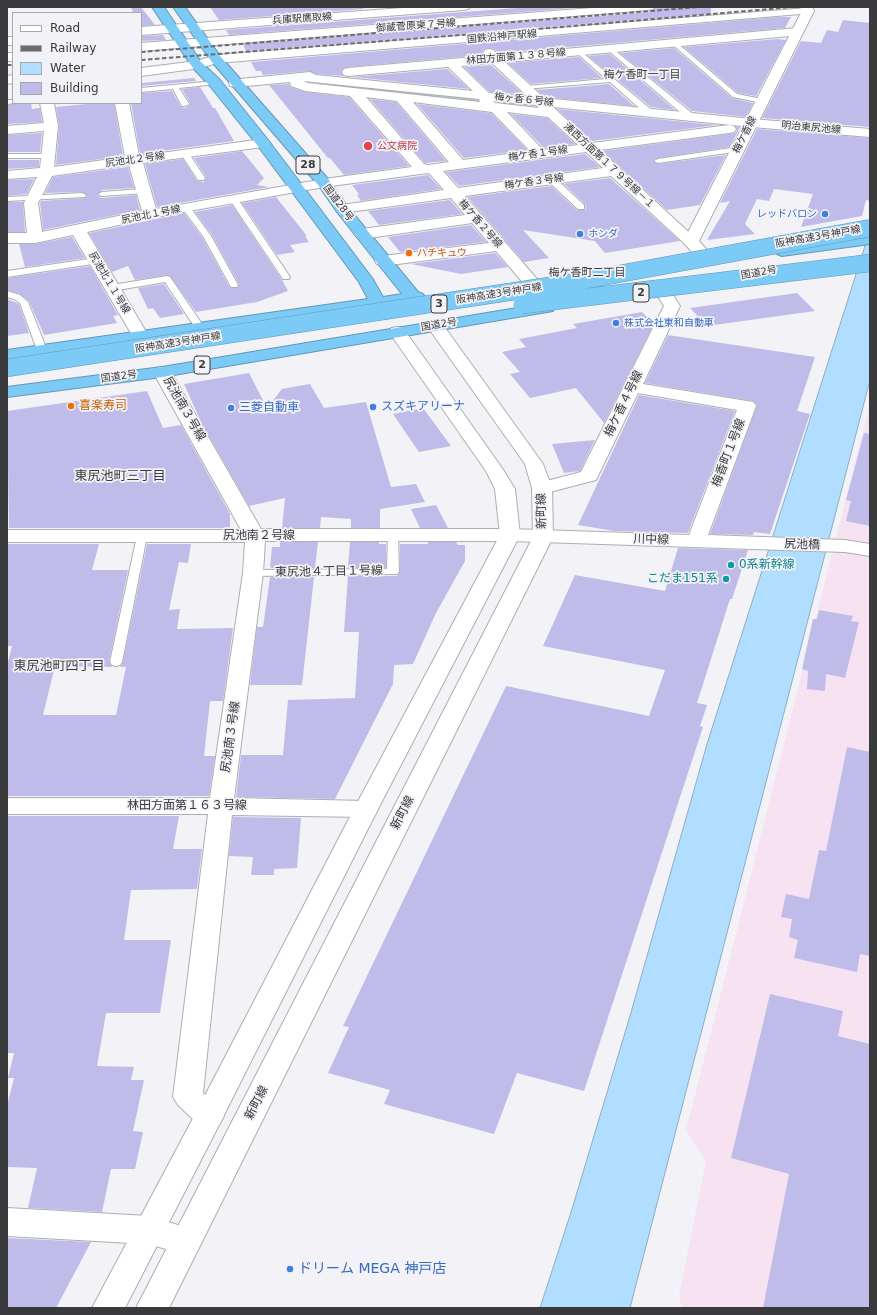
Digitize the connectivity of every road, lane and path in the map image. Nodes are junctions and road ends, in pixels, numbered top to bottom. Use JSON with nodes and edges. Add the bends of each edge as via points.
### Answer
{"nodes":[{"id":1,"x":158,"y":7,"type":"edge"},
{"id":2,"x":179,"y":7,"type":"edge"},
{"id":3,"x":464,"y":7,"type":"edge"},
{"id":4,"x":649,"y":7,"type":"edge"},
{"id":5,"x":446,"y":8,"type":"junction"},
{"id":6,"x":610,"y":9,"type":"edge"},
{"id":7,"x":807,"y":9,"type":"edge"},
{"id":8,"x":393,"y":10,"type":"edge"},
{"id":9,"x":460,"y":22,"type":"junction"},
{"id":10,"x":193,"y":28,"type":"junction"},
{"id":11,"x":173,"y":29,"type":"junction"},
{"id":12,"x":142,"y":32,"type":"edge"},
{"id":13,"x":797,"y":32,"type":"junction"},
{"id":14,"x":475,"y":39,"type":"junction"},
{"id":15,"x":203,"y":42,"type":"junction"},
{"id":16,"x":674,"y":43,"type":"junction"},
{"id":17,"x":183,"y":44,"type":"junction"},
{"id":18,"x":142,"y":47,"type":"edge"},
{"id":19,"x":610,"y":49,"type":"junction"},
{"id":20,"x":579,"y":52,"type":"junction"},
{"id":21,"x":216,"y":59,"type":"junction"},
{"id":22,"x":496,"y":59,"type":"junction"},
{"id":23,"x":451,"y":63,"type":"junction"},
{"id":24,"x":197,"y":65,"type":"junction"},
{"id":25,"x":426,"y":66,"type":"junction"},
{"id":26,"x":142,"y":72,"type":"edge"},
{"id":27,"x":297,"y":77,"type":"junction"},
{"id":28,"x":612,"y":80,"type":"junction"},
{"id":29,"x":215,"y":83,"type":"junction"},
{"id":30,"x":235,"y":83,"type":"junction"},
{"id":31,"x":175,"y":87,"type":"junction"},
{"id":32,"x":527,"y":88,"type":"junction"},
{"id":33,"x":142,"y":90,"type":"edge"},
{"id":34,"x":449,"y":92,"type":"junction"},
{"id":35,"x":355,"y":93,"type":"junction"},
{"id":36,"x":483,"y":96,"type":"junction"},
{"id":37,"x":402,"y":98,"type":"junction"},
{"id":38,"x":542,"y":101,"type":"junction"},
{"id":39,"x":762,"y":101,"type":"junction"},
{"id":40,"x":47,"y":104,"type":"edge"},
{"id":41,"x":122,"y":104,"type":"edge"},
{"id":42,"x":185,"y":104,"type":"dead end"},
{"id":43,"x":492,"y":107,"type":"junction"},
{"id":44,"x":650,"y":112,"type":"junction"},
{"id":45,"x":552,"y":113,"type":"junction"},
{"id":46,"x":691,"y":117,"type":"junction"},
{"id":47,"x":752,"y":123,"type":"junction"},
{"id":48,"x":51,"y":126,"type":"junction"},
{"id":49,"x":7,"y":130,"type":"edge"},
{"id":50,"x":870,"y":133,"type":"edge"},
{"id":51,"x":263,"y":143,"type":"junction"},
{"id":52,"x":588,"y":147,"type":"junction"},
{"id":53,"x":738,"y":149,"type":"junction"},
{"id":54,"x":185,"y":154,"type":"junction"},
{"id":55,"x":540,"y":154,"type":"junction"},
{"id":56,"x":7,"y":156,"type":"edge"},
{"id":57,"x":48,"y":156,"type":"junction"},
{"id":58,"x":134,"y":160,"type":"junction"},
{"id":59,"x":658,"y":161,"type":"dead end"},
{"id":60,"x":459,"y":165,"type":"junction"},
{"id":61,"x":427,"y":169,"type":"junction"},
{"id":62,"x":614,"y":171,"type":"junction"},
{"id":63,"x":47,"y":172,"type":"junction"},
{"id":64,"x":7,"y":175,"type":"edge"},
{"id":65,"x":202,"y":178,"type":"dead end"},
{"id":66,"x":552,"y":180,"type":"junction"},
{"id":67,"x":324,"y":183,"type":"junction"},
{"id":68,"x":296,"y":189,"type":"junction"},
{"id":69,"x":142,"y":191,"type":"junction"},
{"id":70,"x":102,"y":194,"type":"dead end"},
{"id":71,"x":454,"y":194,"type":"junction"},
{"id":72,"x":82,"y":195,"type":"dead end"},
{"id":73,"x":35,"y":197,"type":"junction"},
{"id":74,"x":7,"y":199,"type":"edge"},
{"id":75,"x":234,"y":200,"type":"junction"},
{"id":76,"x":581,"y":207,"type":"dead end"},
{"id":77,"x":186,"y":208,"type":"junction"},
{"id":78,"x":342,"y":209,"type":"junction"},
{"id":79,"x":150,"y":214,"type":"junction"},
{"id":80,"x":474,"y":218,"type":"junction"},
{"id":81,"x":870,"y":228,"type":"edge"},
{"id":82,"x":78,"y":230,"type":"junction"},
{"id":83,"x":362,"y":234,"type":"junction"},
{"id":84,"x":7,"y":238,"type":"edge"},
{"id":85,"x":35,"y":238,"type":"junction"},
{"id":86,"x":870,"y":239,"type":"edge"},
{"id":87,"x":691,"y":242,"type":"junction"},
{"id":88,"x":499,"y":246,"type":"junction"},
{"id":89,"x":7,"y":249,"type":"edge"},
{"id":90,"x":870,"y":255,"type":"edge"},
{"id":91,"x":707,"y":259,"type":"junction"},
{"id":92,"x":96,"y":261,"type":"junction"},
{"id":93,"x":383,"y":261,"type":"junction"},
{"id":94,"x":870,"y":263,"type":"edge"},
{"id":95,"x":7,"y":274,"type":"edge"},
{"id":96,"x":286,"y":277,"type":"dead end"},
{"id":97,"x":531,"y":282,"type":"junction"},
{"id":98,"x":234,"y":285,"type":"dead end"},
{"id":99,"x":112,"y":288,"type":"junction"},
{"id":100,"x":662,"y":290,"type":"junction"},
{"id":101,"x":7,"y":294,"type":"edge"},
{"id":102,"x":415,"y":298,"type":"junction"},
{"id":103,"x":377,"y":303,"type":"junction"},
{"id":104,"x":435,"y":326,"type":"junction"},
{"id":105,"x":199,"y":327,"type":"junction"},
{"id":106,"x":397,"y":332,"type":"junction"},
{"id":107,"x":140,"y":335,"type":"junction"},
{"id":108,"x":42,"y":350,"type":"junction"},
{"id":109,"x":7,"y":355,"type":"edge"},
{"id":110,"x":7,"y":368,"type":"edge"},
{"id":111,"x":162,"y":372,"type":"junction"},
{"id":112,"x":7,"y":379,"type":"edge"},
{"id":113,"x":632,"y":387,"type":"junction"},
{"id":114,"x":7,"y":392,"type":"edge"},
{"id":115,"x":542,"y":488,"type":"junction"},
{"id":116,"x":393,"y":535,"type":"junction"},
{"id":117,"x":510,"y":535,"type":"junction"},
{"id":118,"x":7,"y":536,"type":"edge"},
{"id":119,"x":142,"y":536,"type":"junction"},
{"id":120,"x":255,"y":536,"type":"junction"},
{"id":121,"x":543,"y":537,"type":"junction"},
{"id":122,"x":696,"y":542,"type":"junction"},
{"id":123,"x":759,"y":544,"type":"joint"},
{"id":124,"x":870,"y":550,"type":"edge"},
{"id":125,"x":253,"y":573,"type":"junction"},
{"id":126,"x":116,"y":662,"type":"dead end"},
{"id":127,"x":7,"y":806,"type":"edge"},
{"id":128,"x":222,"y":806,"type":"junction"},
{"id":129,"x":366,"y":809,"type":"junction"},
{"id":130,"x":209,"y":1116,"type":"junction"},
{"id":131,"x":7,"y":1222,"type":"edge"},
{"id":132,"x":149,"y":1230,"type":"junction"},
{"id":133,"x":186,"y":1241,"type":"junction"},
{"id":134,"x":108,"y":1308,"type":"edge"},
{"id":135,"x":152,"y":1308,"type":"edge"}],
"edges":[{"from":1,"to":11,"type":"highway","number":"28"},
{"from":2,"to":10,"type":"highway","name":"国道28号","number":"28"},
{"from":3,"to":5,"type":"street","name":"兵庫駅鷹取線"},
{"from":4,"to":6,"type":"street","name":"御蔵菅原東７号線"},
{"from":5,"to":8,"type":"street","name":"兵庫駅鷹取線"},
{"from":5,"to":9,"type":"street"},
{"from":6,"to":9,"type":"street","name":"御蔵菅原東７号線"},
{"from":7,"to":13,"type":"street","name":"梅ケ香線"},
{"from":7,"to":14,"type":"street","name":"国鉄沿神戸駅線"},
{"from":8,"to":10,"type":"street","name":"兵庫駅鷹取線"},
{"from":9,"to":15,"type":"street","name":"御蔵菅原東７号線"},
{"from":10,"to":11,"type":"street","name":"兵庫駅鷹取線"},
{"from":10,"to":15,"type":"highway","name":"国道28号","number":"28"},
{"from":11,"to":12,"type":"street","name":"兵庫駅鷹取線"},
{"from":11,"to":17,"type":"highway","number":"28"},
{"from":13,"to":16,"type":"street","name":"林田方面第１３８号線"},
{"from":13,"to":39,"type":"street","name":"梅ケ香線"},
{"from":14,"to":21,"type":"street","name":"国鉄沿神戸駅線"},
{"from":14,"to":22,"type":"street","name":"湊西方面第１７９号線－１"},
{"from":15,"to":17,"type":"street","name":"御蔵菅原東７号線"},
{"from":15,"to":21,"type":"highway","name":"国道28号","number":"28"},
{"from":16,"to":19,"type":"street","name":"林田方面第１３８号線"},
{"from":16,"to":39,"type":"lane","via":[[736,96]]},
{"from":17,"to":18,"type":"street","name":"御蔵菅原東７号線"},
{"from":17,"to":24,"type":"highway","number":"28"},
{"from":19,"to":20,"type":"street","name":"林田方面第１３８号線"},
{"from":19,"to":46,"type":"lane"},
{"from":20,"to":22,"type":"street","name":"林田方面第１３８号線"},
{"from":20,"to":28,"type":"lane"},
{"from":21,"to":24,"type":"street","name":"国鉄沿神戸駅線"},
{"from":21,"to":30,"type":"highway","name":"国道28号","number":"28"},
{"from":22,"to":23,"type":"street","name":"林田方面第１３８号線"},
{"from":22,"to":32,"type":"street","name":"湊西方面第１７９号線－１"},
{"from":23,"to":25,"type":"street","name":"林田方面第１３８号線"},
{"from":23,"to":36,"type":"street","via":[[483,93]]},
{"from":24,"to":26,"type":"street","name":"国鉄沿神戸駅線"},
{"from":24,"to":29,"type":"highway","number":"28"},
{"from":25,"to":27,"type":"street","name":"林田方面第１３８号線"},
{"from":25,"to":34,"type":"street"},
{"from":27,"to":30,"type":"street","name":"林田方面第１３８号線"},
{"from":27,"to":34,"type":"street","name":"梅ヶ香６号線"},
{"from":27,"to":35,"type":"street","via":[[296,83],[305,87]]},
{"from":28,"to":32,"type":"lane"},
{"from":28,"to":44,"type":"lane"},
{"from":29,"to":31,"type":"lane"},
{"from":29,"to":51,"type":"highway","number":"28"},
{"from":30,"to":67,"type":"highway","name":"国道28号","number":"28"},
{"from":31,"to":33,"type":"lane"},
{"from":31,"to":42,"type":"lane"},
{"from":32,"to":38,"type":"street","name":"湊西方面第１７９号線－１"},
{"from":34,"to":36,"type":"street","name":"梅ヶ香６号線"},
{"from":35,"to":37,"type":"street"},
{"from":35,"to":61,"type":"street","name":"梅ケ香２号線","via":[[419,167]]},
{"from":36,"to":38,"type":"street","name":"梅ヶ香６号線"},
{"from":36,"to":43,"type":"street"},
{"from":37,"to":43,"type":"street"},
{"from":37,"to":60,"type":"street"},
{"from":38,"to":44,"type":"street","name":"梅ヶ香６号線"},
{"from":38,"to":45,"type":"street","name":"湊西方面第１７９号線－１"},
{"from":39,"to":47,"type":"street","name":"梅ケ香線"},
{"from":40,"to":48,"type":"street"},
{"from":41,"to":58,"type":"street"},
{"from":43,"to":45,"type":"street"},
{"from":43,"to":55,"type":"street","via":[[497,109]]},
{"from":44,"to":46,"type":"street","name":"梅ヶ香６号線"},
{"from":45,"to":52,"type":"street","name":"湊西方面第１７９号線－１"},
{"from":46,"to":47,"type":"street","name":"梅ヶ香６号線"},
{"from":47,"to":50,"type":"street","name":"明治東尻池線"},
{"from":47,"to":52,"type":"street","name":"梅ケ香１号線","via":[[732,129]]},
{"from":47,"to":53,"type":"street","name":"梅ケ香線"},
{"from":48,"to":49,"type":"street"},
{"from":48,"to":57,"type":"street"},
{"from":51,"to":54,"type":"street","name":"尻池北２号線"},
{"from":51,"to":68,"type":"highway","number":"28"},
{"from":52,"to":55,"type":"street","name":"梅ケ香１号線"},
{"from":52,"to":62,"type":"street","name":"湊西方面第１７９号線－１"},
{"from":53,"to":59,"type":"lane"},
{"from":53,"to":87,"type":"street","name":"梅ケ香線"},
{"from":54,"to":58,"type":"street","name":"尻池北２号線"},
{"from":54,"to":65,"type":"lane"},
{"from":55,"to":60,"type":"street","name":"梅ケ香１号線"},
{"from":56,"to":57,"type":"lane"},
{"from":57,"to":63,"type":"street"},
{"from":58,"to":63,"type":"street","name":"尻池北２号線"},
{"from":58,"to":69,"type":"street"},
{"from":60,"to":61,"type":"street","name":"梅ケ香１号線"},
{"from":61,"to":67,"type":"street","name":"梅ケ香１号線"},
{"from":61,"to":71,"type":"street","name":"梅ケ香２号線","via":[[435,171]]},
{"from":62,"to":66,"type":"street","name":"梅ケ香３号線"},
{"from":62,"to":87,"type":"street","name":"湊西方面第１７９号線－１"},
{"from":63,"to":64,"type":"street","name":"尻池北２号線"},
{"from":63,"to":73,"type":"street"},
{"from":66,"to":71,"type":"street","name":"梅ケ香３号線"},
{"from":66,"to":76,"type":"lane"},
{"from":67,"to":68,"type":"street","name":"梅ケ香１号線"},
{"from":67,"to":78,"type":"highway","name":"国道28号","number":"28"},
{"from":68,"to":75,"type":"street","name":"尻池北１号線"},
{"from":68,"to":103,"type":"highway","number":"28","via":[[366,281]]},
{"from":69,"to":70,"type":"lane"},
{"from":69,"to":79,"type":"street"},
{"from":71,"to":78,"type":"street","name":"梅ケ香３号線"},
{"from":71,"to":80,"type":"street","name":"梅ケ香２号線"},
{"from":72,"to":73,"type":"lane"},
{"from":73,"to":74,"type":"lane"},
{"from":73,"to":85,"type":"street","via":[[31,203]]},
{"from":75,"to":77,"type":"street","name":"尻池北１号線"},
{"from":75,"to":96,"type":"lane"},
{"from":77,"to":79,"type":"street","name":"尻池北１号線"},
{"from":77,"to":98,"type":"lane","via":[[207,236]]},
{"from":78,"to":83,"type":"highway","name":"国道28号","number":"28"},
{"from":79,"to":82,"type":"street","name":"尻池北１号線"},
{"from":80,"to":83,"type":"street"},
{"from":80,"to":88,"type":"street","name":"梅ケ香２号線"},
{"from":81,"to":110,"type":"highway","name":"阪神高速3号神戸線","number":"3","bridge":true,"via":[[575,282]]},
{"from":82,"to":85,"type":"street","name":"尻池北１号線"},
{"from":82,"to":92,"type":"street","name":"尻池北１１号線"},
{"from":83,"to":93,"type":"highway","name":"国道28号","number":"28"},
{"from":84,"to":85,"type":"street","name":"尻池北１号線"},
{"from":85,"to":89,"type":"street"},
{"from":86,"to":91,"type":"highway","name":"国道2号","number":"2"},
{"from":87,"to":91,"type":"street"},
{"from":88,"to":93,"type":"street"},
{"from":88,"to":97,"type":"street","name":"梅ケ香２号線"},
{"from":90,"to":100,"type":"highway","name":"国道2号","number":"2"},
{"from":91,"to":97,"type":"highway","name":"国道2号","number":"2"},
{"from":92,"to":95,"type":"lane"},
{"from":92,"to":99,"type":"street","name":"尻池北１１号線"},
{"from":93,"to":102,"type":"highway","name":"国道28号","number":"28"},
{"from":94,"to":112,"type":"highway","name":"阪神高速3号神戸線","number":"3","bridge":true,"via":[[438,316]]},
{"from":97,"to":102,"type":"highway","name":"国道2号","number":"2"},
{"from":99,"to":105,"type":"lane","via":[[167,279]]},
{"from":99,"to":107,"type":"street","name":"尻池北１１号線"},
{"from":100,"to":104,"type":"highway","name":"国道2号","number":"2"},
{"from":100,"to":113,"type":"street","name":"梅ケ香４号線","via":[[672,306]]},
{"from":101,"to":108,"type":"lane","via":[[24,302]]},
{"from":102,"to":103,"type":"highway","name":"国道2号","number":"2"},
{"from":102,"to":104,"type":"highway","name":"国道28号","number":"28"},
{"from":103,"to":105,"type":"highway","name":"国道2号","number":"2"},
{"from":103,"to":106,"type":"highway","number":"28"},
{"from":104,"to":106,"type":"highway","name":"国道2号","number":"2"},
{"from":104,"to":115,"type":"street","name":"新町線","via":[[534,464]]},
{"from":105,"to":107,"type":"highway","name":"国道2号","number":"2"},
{"from":106,"to":111,"type":"highway","name":"国道2号","number":"2"},
{"from":106,"to":117,"type":"street","via":[[495,471],[505,489]]},
{"from":107,"to":108,"type":"highway","name":"国道2号","number":"2"},
{"from":108,"to":109,"type":"highway","name":"国道2号","number":"2"},
{"from":111,"to":114,"type":"highway","name":"国道2号","number":"2"},
{"from":111,"to":120,"type":"street","name":"尻池南３号線"},
{"from":113,"to":115,"type":"street","name":"梅ケ香４号線","via":[[589,476]]},
{"from":113,"to":122,"type":"street","name":"梅香町１号線","via":[[747,406]]},
{"from":115,"to":121,"type":"street","name":"新町線"},
{"from":116,"to":117,"type":"street","name":"尻池南２号線"},
{"from":116,"to":120,"type":"street","name":"尻池南２号線"},
{"from":116,"to":125,"type":"lane","name":"東尻池４丁目１号線","via":[[393,572]]},
{"from":117,"to":121,"type":"street","name":"川中線"},
{"from":117,"to":129,"type":"street"},
{"from":118,"to":119,"type":"street","name":"尻池南２号線"},
{"from":119,"to":120,"type":"street","name":"尻池南２号線"},
{"from":119,"to":126,"type":"lane"},
{"from":120,"to":125,"type":"street","name":"尻池南３号線"},
{"from":121,"to":122,"type":"street","name":"川中線"},
{"from":121,"to":133,"type":"street","name":"新町線"},
{"from":122,"to":123,"type":"street","name":"川中線"},
{"from":123,"to":124,"type":"street","name":"尻池橋","via":[[845,546]]},
{"from":125,"to":128,"type":"street","name":"尻池南３号線"},
{"from":127,"to":128,"type":"street","name":"林田方面第１６３号線"},
{"from":128,"to":129,"type":"street","name":"林田方面第１６３号線"},
{"from":128,"to":130,"type":"street","name":"尻池南３号線","via":[[188,1097]]},
{"from":129,"to":130,"type":"street"},
{"from":130,"to":132,"type":"street"},
{"from":131,"to":132,"type":"street"},
{"from":132,"to":133,"type":"street"},
{"from":132,"to":134,"type":"street"},
{"from":133,"to":135,"type":"street","name":"新町線"}]}
